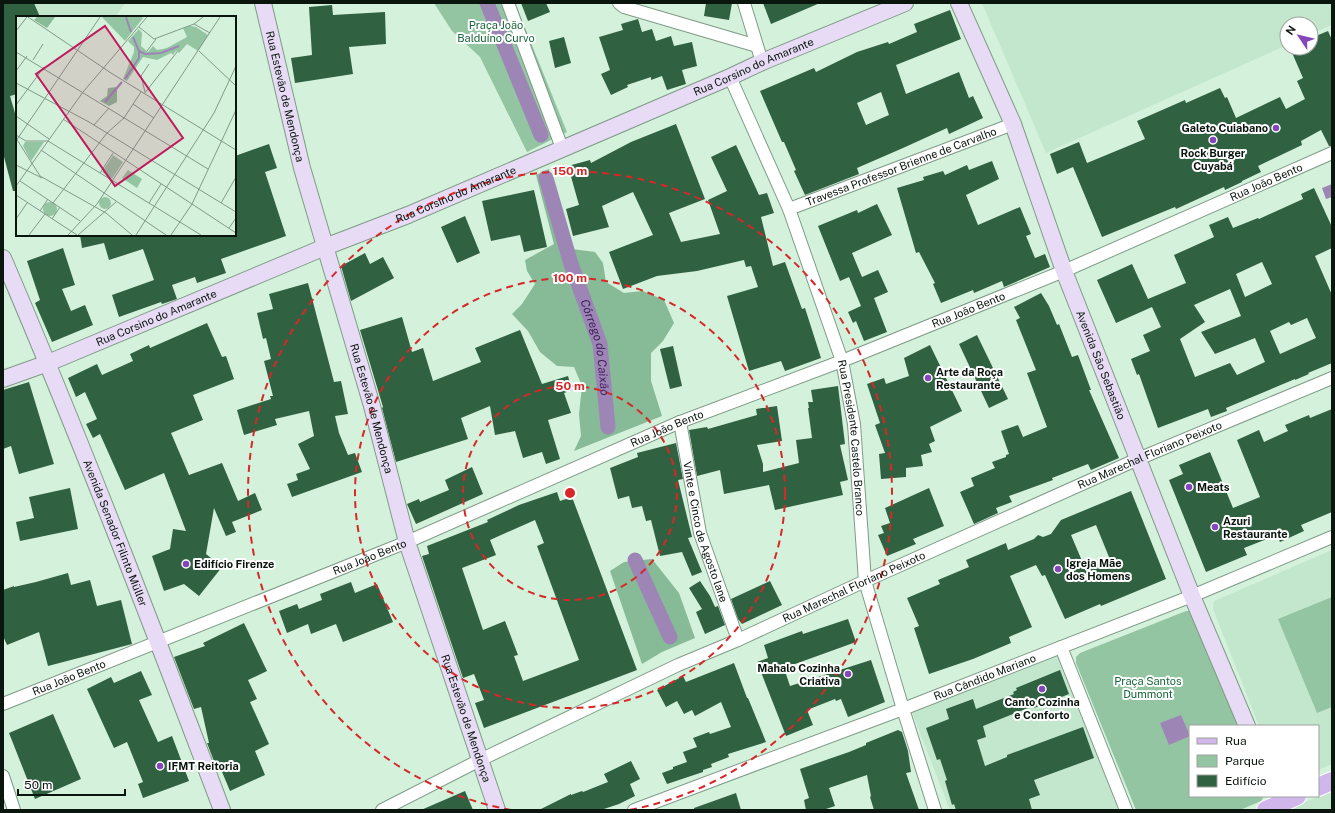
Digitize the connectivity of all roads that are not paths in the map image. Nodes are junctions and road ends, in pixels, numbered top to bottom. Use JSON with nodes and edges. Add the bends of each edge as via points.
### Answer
{"nodes":[{"id":1,"x":263,"y":3,"type":"edge"},
{"id":2,"x":508,"y":3,"type":"edge"},
{"id":3,"x":619,"y":3,"type":"edge"},
{"id":4,"x":744,"y":3,"type":"edge"},
{"id":5,"x":905,"y":3,"type":"edge"},
{"id":6,"x":959,"y":3,"type":"edge"},
{"id":7,"x":757,"y":46,"type":"junction"},
{"id":8,"x":762,"y":62,"type":"junction"},
{"id":9,"x":730,"y":77,"type":"junction"},
{"id":10,"x":1013,"y":124,"type":"junction"},
{"id":11,"x":562,"y":148,"type":"junction"},
{"id":12,"x":1332,"y":153,"type":"edge"},
{"id":13,"x":789,"y":209,"type":"junction"},
{"id":14,"x":325,"y":247,"type":"junction"},
{"id":15,"x":3,"y":258,"type":"edge"},
{"id":16,"x":1064,"y":271,"type":"junction"},
{"id":17,"x":842,"y":361,"type":"junction"},
{"id":18,"x":48,"y":363,"type":"junction"},
{"id":19,"x":3,"y":378,"type":"edge"},
{"id":20,"x":1332,"y":378,"type":"edge"},
{"id":21,"x":680,"y":422,"type":"junction"},
{"id":22,"x":1138,"y":459,"type":"junction"},
{"id":23,"x":1332,"y":537,"type":"edge"},
{"id":24,"x":407,"y":542,"type":"junction"},
{"id":25,"x":865,"y":581,"type":"junction"},
{"id":26,"x":1192,"y":596,"type":"junction"},
{"id":27,"x":738,"y":640,"type":"junction"},
{"id":28,"x":159,"y":643,"type":"junction"},
{"id":29,"x":1061,"y":647,"type":"junction"},
{"id":30,"x":3,"y":704,"type":"edge"},
{"id":31,"x":903,"y":708,"type":"junction"},
{"id":32,"x":1247,"y":725,"type":"edge"},
{"id":33,"x":480,"y":760,"type":"junction"},
{"id":34,"x":3,"y":776,"type":"edge"},
{"id":35,"x":1332,"y":781,"type":"edge"},
{"id":36,"x":1319,"y":787,"type":"edge"},
{"id":37,"x":1295,"y":797,"type":"edge"},
{"id":38,"x":1276,"y":805,"type":"edge"},
{"id":39,"x":14,"y":810,"type":"edge"},
{"id":40,"x":222,"y":810,"type":"edge"},
{"id":41,"x":382,"y":810,"type":"edge"},
{"id":42,"x":497,"y":810,"type":"edge"},
{"id":43,"x":634,"y":810,"type":"edge"},
{"id":44,"x":935,"y":810,"type":"edge"},
{"id":45,"x":1126,"y":810,"type":"edge"}],
"edges":[{"from":1,"to":14,"type":"street","name":"Rua Estevão de Mendonça","via":[[302,168]]},
{"from":2,"to":11,"type":"street"},
{"from":3,"to":7,"type":"street","via":[[624,7]]},
{"from":4,"to":7,"type":"street"},
{"from":5,"to":8,"type":"street","name":"Rua Corsino do Amarante"},
{"from":6,"to":10,"type":"street","name":"Avenida São Sebastião"},
{"from":7,"to":8,"type":"street"},
{"from":8,"to":9,"type":"street","name":"Rua Corsino do Amarante"},
{"from":9,"to":11,"type":"street","name":"Rua Corsino do Amarante"},
{"from":9,"to":13,"type":"street","name":"Rua Presidente Castelo Branco"},
{"from":10,"to":13,"type":"street","name":"Travessa Professor Brienne de Carvalho"},
{"from":10,"to":16,"type":"street","name":"Avenida São Sebastião"},
{"from":11,"to":14,"type":"street","name":"Rua Corsino do Amarante","via":[[408,215]]},
{"from":12,"to":16,"type":"street","name":"Rua João Bento"},
{"from":13,"to":17,"type":"street","name":"Rua Presidente Castelo Branco"},
{"from":14,"to":18,"type":"street","name":"Rua Corsino do Amarante"},
{"from":14,"to":24,"type":"street","name":"Rua Estevão de Mendonça","via":[[372,406]]},
{"from":15,"to":18,"type":"street","name":"Avenida Senador Filinto Müller"},
{"from":16,"to":17,"type":"street","name":"Rua João Bento"},
{"from":16,"to":22,"type":"street","name":"Avenida São Sebastião"},
{"from":17,"to":21,"type":"street","name":"Rua João Bento"},
{"from":17,"to":25,"type":"street","name":"Rua Presidente Castelo Branco","via":[[854,424]]},
{"from":18,"to":19,"type":"street","name":"Rua Corsino do Amarante"},
{"from":18,"to":28,"type":"street","name":"Avenida Senador Filinto Müller"},
{"from":20,"to":22,"type":"street","name":"Rua Marechal Floriano Peixoto"},
{"from":21,"to":24,"type":"street","name":"Rua João Bento"},
{"from":21,"to":27,"type":"street","name":"Vinte e Cinco de Agosto lane","via":[[700,533]]},
{"from":22,"to":25,"type":"street","name":"Rua Marechal Floriano Peixoto"},
{"from":22,"to":26,"type":"street","name":"Avenida São Sebastião"},
{"from":23,"to":26,"type":"street","name":"Rua Cândido Mariano"},
{"from":24,"to":28,"type":"street","name":"Rua João Bento"},
{"from":24,"to":33,"type":"street","name":"Rua Estevão de Mendonça"},
{"from":25,"to":27,"type":"street","name":"Rua Marechal Floriano Peixoto"},
{"from":25,"to":31,"type":"street","name":"Rua Presidente Castelo Branco"},
{"from":26,"to":29,"type":"street","name":"Rua Cândido Mariano"},
{"from":26,"to":32,"type":"street","name":"Avenida São Sebastião"},
{"from":27,"to":33,"type":"street","name":"Rua Marechal Floriano Peixoto","via":[[678,665]]},
{"from":28,"to":30,"type":"street","name":"Rua João Bento"},
{"from":28,"to":40,"type":"street","name":"Avenida Senador Filinto Müller"},
{"from":29,"to":31,"type":"street","name":"Rua Cândido Mariano"},
{"from":29,"to":45,"type":"street"},
{"from":31,"to":43,"type":"street","name":"Rua Cândido Mariano"},
{"from":31,"to":44,"type":"street","name":"Rua Presidente Castelo Branco"},
{"from":33,"to":41,"type":"street","name":"Rua Marechal Floriano Peixoto"},
{"from":33,"to":42,"type":"street","name":"Rua Estevão de Mendonça"},
{"from":34,"to":39,"type":"street"},
{"from":35,"to":36,"type":"main road"},
{"from":37,"to":38,"type":"main road"}]}
